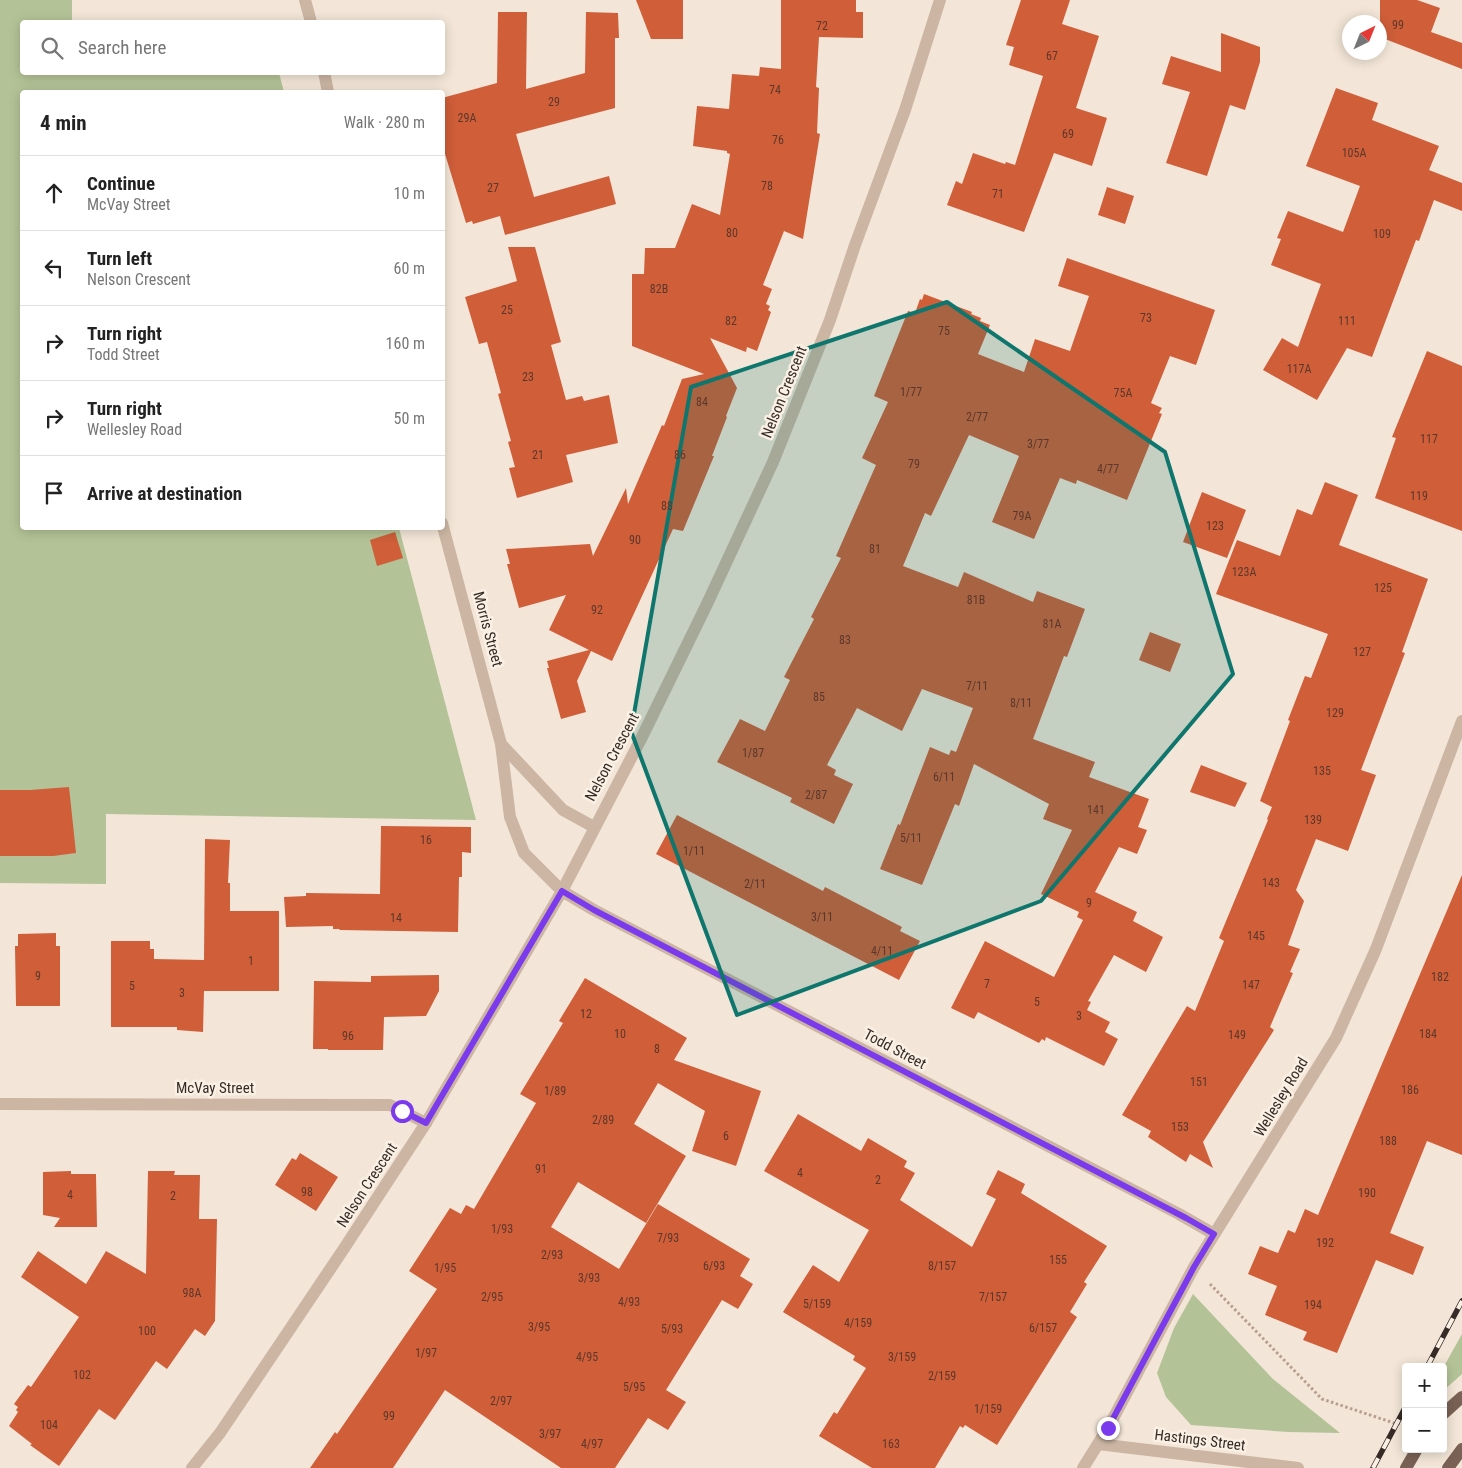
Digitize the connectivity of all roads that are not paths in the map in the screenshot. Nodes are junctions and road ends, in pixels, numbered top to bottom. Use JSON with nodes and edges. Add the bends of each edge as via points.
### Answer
{"nodes":[{"id":1,"x":305,"y":0,"type":"edge"},
{"id":2,"x":940,"y":0,"type":"edge"},
{"id":3,"x":310,"y":20,"type":"edge"},
{"id":4,"x":325,"y":75,"type":"edge"},
{"id":5,"x":328,"y":90,"type":"edge"},
{"id":6,"x":444,"y":530,"type":"edge"},
{"id":7,"x":1462,"y":721,"type":"edge"},
{"id":8,"x":501,"y":744,"type":"junction"},
{"id":9,"x":594,"y":827,"type":"junction"},
{"id":10,"x":562,"y":891,"type":"junction"},
{"id":11,"x":0,"y":1104,"type":"edge"},
{"id":12,"x":426,"y":1123,"type":"junction"},
{"id":13,"x":1214,"y":1234,"type":"junction"},
{"id":14,"x":1462,"y":1397,"type":"edge"},
{"id":15,"x":1447,"y":1410,"type":"edge"},
{"id":16,"x":1098,"y":1444,"type":"junction"},
{"id":17,"x":1462,"y":1449,"type":"edge"},
{"id":18,"x":1415,"y":1453,"type":"edge"},
{"id":19,"x":192,"y":1468,"type":"edge"},
{"id":20,"x":1083,"y":1468,"type":"edge"},
{"id":21,"x":1298,"y":1468,"type":"edge"},
{"id":22,"x":1406,"y":1468,"type":"edge"},
{"id":23,"x":1448,"y":1468,"type":"edge"}],
"edges":[{"from":1,"to":3,"type":"street"},
{"from":2,"to":9,"type":"street","name":"Nelson Crescent","via":[[906,110],[830,320],[773,462],[641,739]]},
{"from":4,"to":5,"type":"street"},
{"from":6,"to":8,"type":"street","name":"Morris Street"},
{"from":7,"to":13,"type":"street","name":"Wellesley Road","via":[[1376,949],[1343,1022]]},
{"from":8,"to":9,"type":"street","name":"Morris Street","via":[[563,810]]},
{"from":8,"to":10,"type":"street","name":"Morris Street","via":[[510,817],[524,853]]},
{"from":9,"to":10,"type":"street","name":"Nelson Crescent"},
{"from":10,"to":12,"type":"street","name":"Nelson Crescent"},
{"from":10,"to":13,"type":"street","name":"Todd Street"},
{"from":11,"to":12,"type":"street","name":"McVay Street","via":[[390,1105]]},
{"from":12,"to":19,"type":"street","name":"Nelson Crescent","via":[[241,1401]]},
{"from":13,"to":16,"type":"street","name":"Wellesley Road"},
{"from":14,"to":15,"type":"main road"},
{"from":16,"to":20,"type":"street","name":"Wellesley Road"},
{"from":16,"to":21,"type":"street","name":"Hastings Street"},
{"from":17,"to":23,"type":"main road"},
{"from":18,"to":22,"type":"main road"}]}
